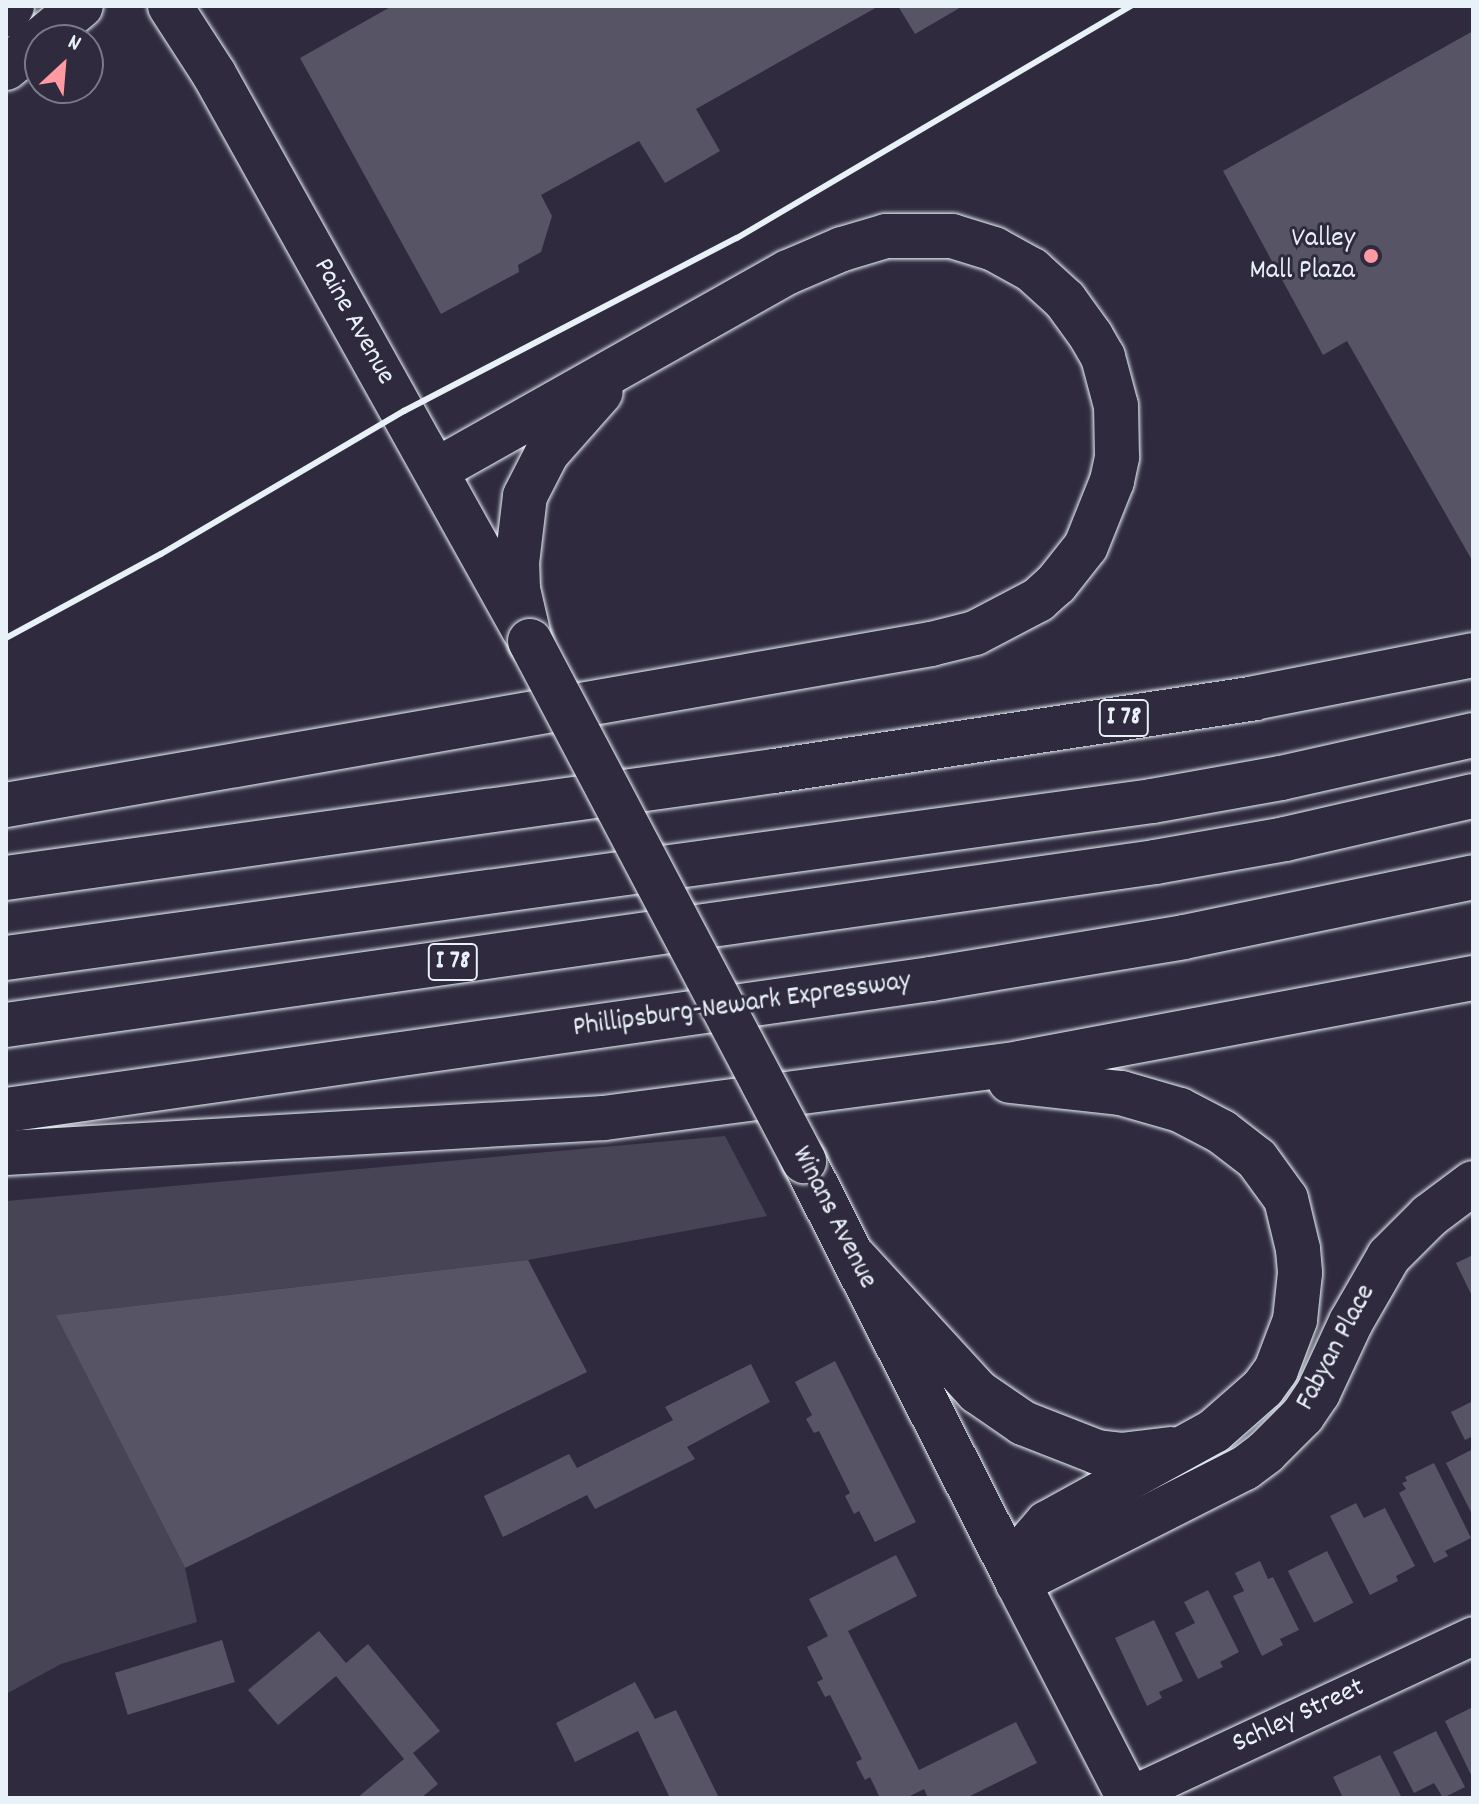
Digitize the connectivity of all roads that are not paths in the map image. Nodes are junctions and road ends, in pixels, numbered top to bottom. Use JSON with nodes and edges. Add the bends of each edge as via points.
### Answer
{"nodes":[{"id":1,"x":12,"y":6,"type":"edge"},
{"id":2,"x":81,"y":6,"type":"edge"},
{"id":3,"x":170,"y":6,"type":"edge"},
{"id":4,"x":6,"y":15,"type":"edge"},
{"id":5,"x":6,"y":68,"type":"edge"},
{"id":6,"x":661,"y":343,"type":"junction"},
{"id":7,"x":437,"y":470,"type":"junction"},
{"id":8,"x":530,"y":641,"type":"junction"},
{"id":9,"x":1473,"y":655,"type":"edge"},
{"id":10,"x":1473,"y":735,"type":"edge"},
{"id":11,"x":1473,"y":796,"type":"edge"},
{"id":12,"x":6,"y":805,"type":"edge"},
{"id":13,"x":1473,"y":877,"type":"edge"},
{"id":14,"x":6,"y":878,"type":"edge"},
{"id":15,"x":6,"y":958,"type":"edge"},
{"id":16,"x":1473,"y":978,"type":"edge"},
{"id":17,"x":6,"y":1025,"type":"edge"},
{"id":18,"x":924,"y":1076,"type":"junction"},
{"id":19,"x":6,"y":1110,"type":"edge"},
{"id":20,"x":6,"y":1153,"type":"edge"},
{"id":21,"x":1473,"y":1183,"type":"edge"},
{"id":22,"x":855,"y":1258,"type":"junction"},
{"id":23,"x":1214,"y":1431,"type":"junction"},
{"id":24,"x":1018,"y":1583,"type":"junction"},
{"id":25,"x":1473,"y":1636,"type":"edge"},
{"id":26,"x":1128,"y":1798,"type":"edge"}],
"edges":[{"from":1,"to":4,"type":"main road"},
{"from":2,"to":5,"type":"main road"},
{"from":3,"to":7,"type":"main road","name":"Paine Avenue","via":[[214,74]]},
{"from":6,"to":7,"type":"main road"},
{"from":6,"to":8,"type":"main road","via":[[584,409],[534,473],[517,541],[518,589]]},
{"from":6,"to":12,"type":"main road","via":[[788,272],[864,240],[929,233],[984,246],[1049,283],[1079,317],[1103,357],[1117,432],[1106,504],[1086,546],[1056,584],[1018,613],[975,633]]},
{"from":7,"to":8,"type":"main road","name":"Paine Avenue"},
{"from":8,"to":22,"type":"main road","name":"Winans Avenue","bridge":true},
{"from":9,"to":14,"type":"main road","number":"I 78","via":[[1223,703],[790,769]]},
{"from":10,"to":15,"type":"main road","number":"I 78","via":[[1124,806]]},
{"from":11,"to":17,"type":"main road","number":"I 78","via":[[1155,862]]},
{"from":13,"to":19,"type":"main road","name":"Phillipsburg-Newark Expressway","via":[[1283,919],[959,974]]},
{"from":16,"to":18,"type":"main road"},
{"from":18,"to":20,"type":"main road","via":[[604,1118]]},
{"from":18,"to":23,"type":"main road","via":[[1060,1084],[1155,1101],[1222,1132],[1257,1159],[1286,1199],[1298,1249],[1295,1320],[1276,1370],[1263,1388]]},
{"from":21,"to":24,"type":"main road","name":"Fabyan Place","via":[[1389,1256],[1318,1393],[1266,1452],[1245,1468]]},
{"from":22,"to":23,"type":"main road","via":[[978,1392],[1023,1423],[1074,1445],[1121,1455],[1167,1450]]},
{"from":22,"to":24,"type":"main road","name":"Winans Avenue"},
{"from":23,"to":24,"type":"main road","via":[[1047,1523],[1026,1547]]},
{"from":24,"to":26,"type":"main road","name":"Winans Avenue"},
{"from":25,"to":26,"type":"street","name":"Schley Street"}]}
